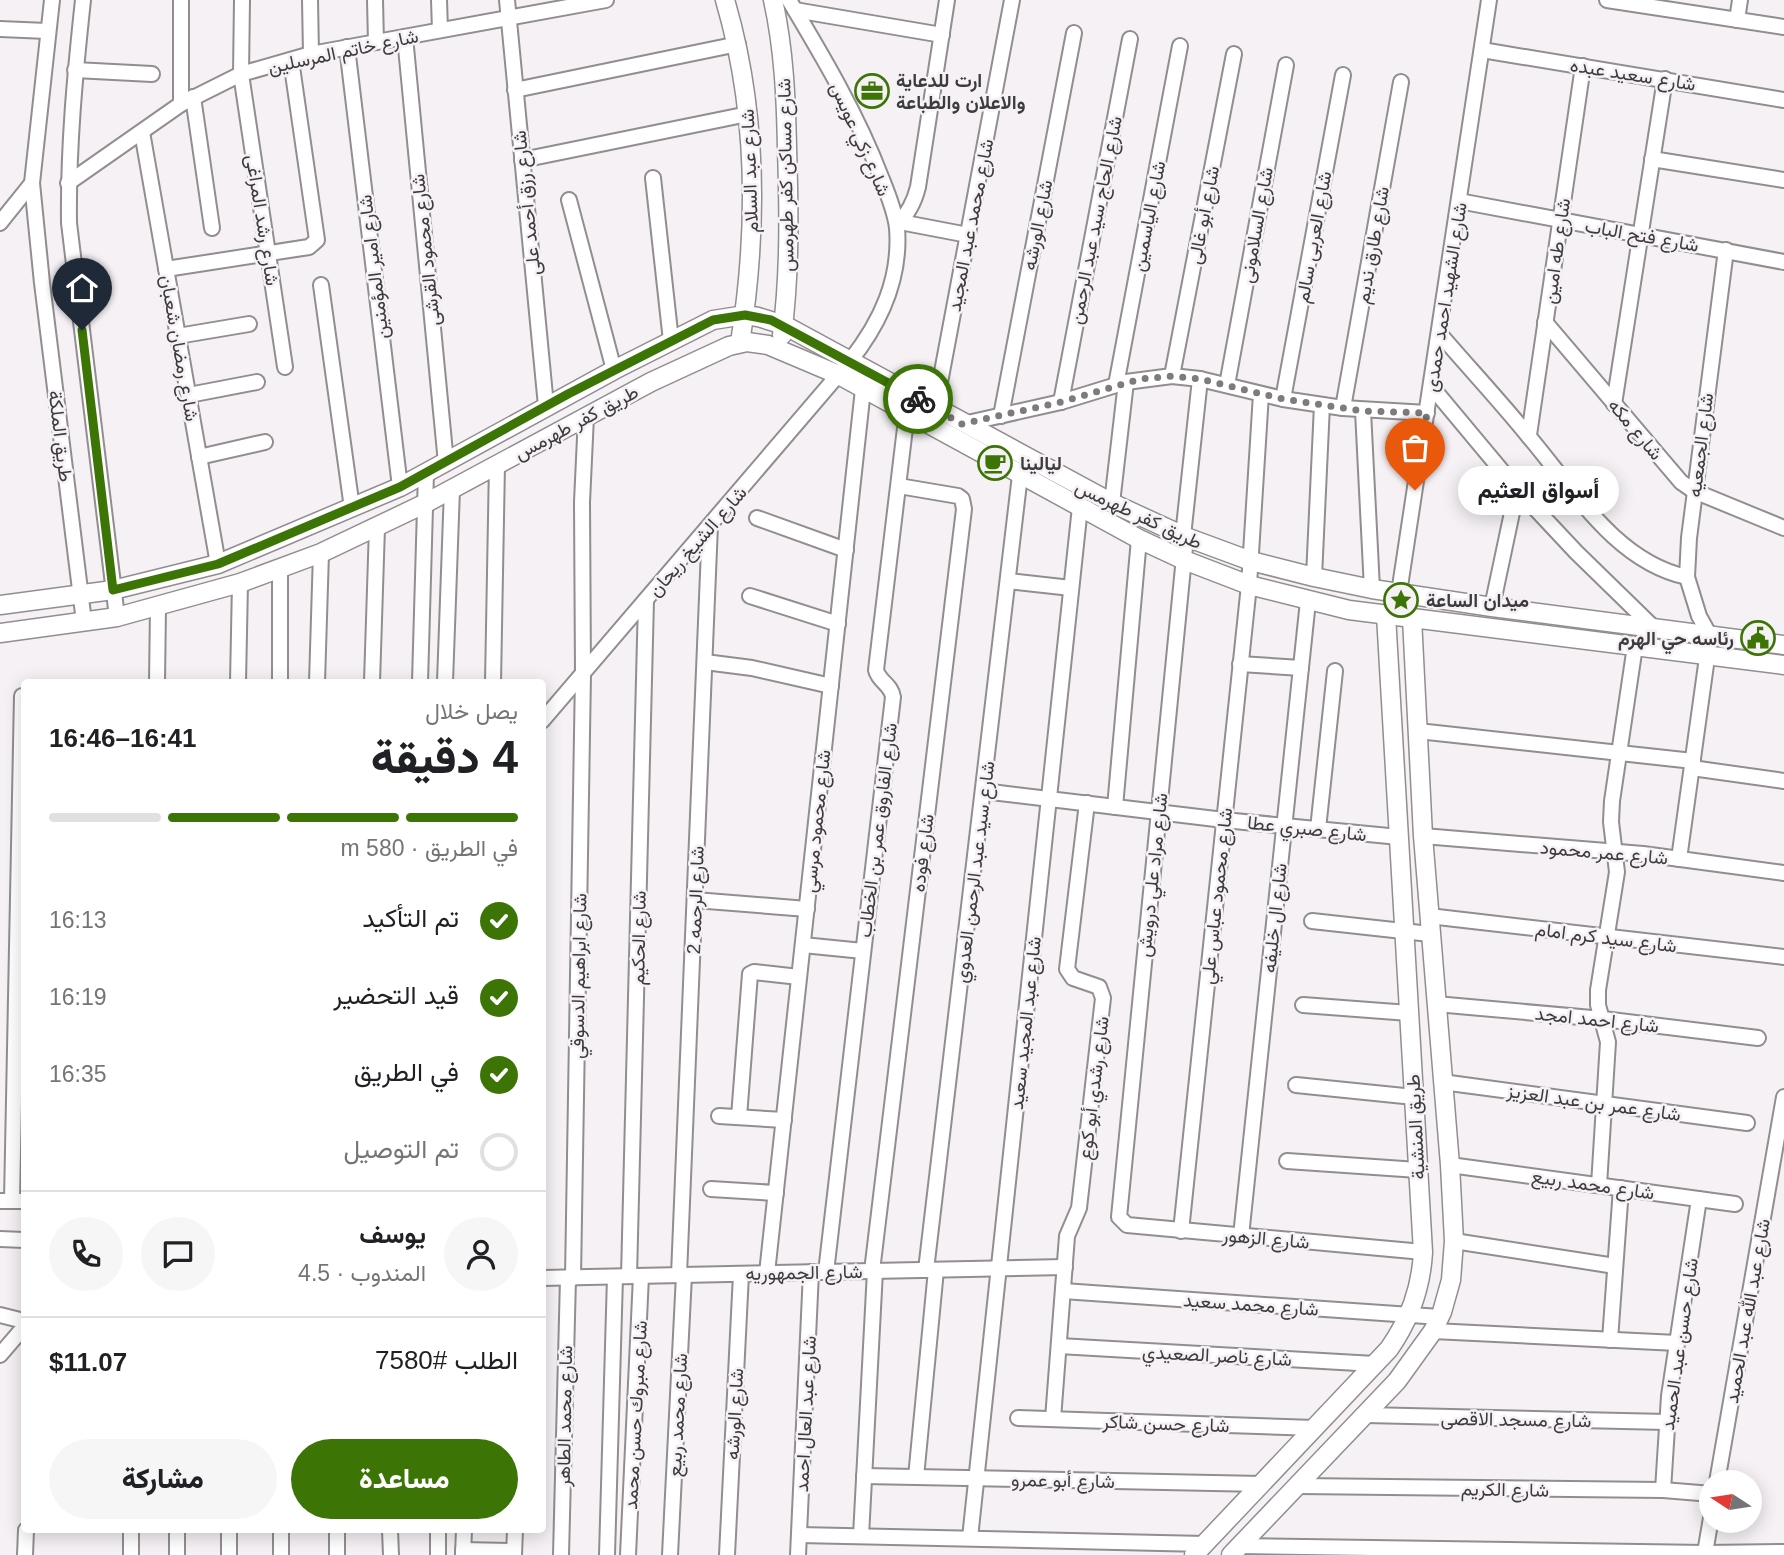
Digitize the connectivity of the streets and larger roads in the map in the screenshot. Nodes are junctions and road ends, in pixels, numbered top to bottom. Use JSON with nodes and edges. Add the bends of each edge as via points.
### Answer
{"nodes":[{"id":1,"x":52,"y":0,"type":"edge"},
{"id":2,"x":83,"y":0,"type":"edge"},
{"id":3,"x":181,"y":0,"type":"edge"},
{"id":4,"x":242,"y":0,"type":"edge"},
{"id":5,"x":310,"y":0,"type":"edge"},
{"id":6,"x":375,"y":0,"type":"edge"},
{"id":7,"x":439,"y":0,"type":"edge"},
{"id":8,"x":507,"y":0,"type":"edge"},
{"id":9,"x":606,"y":0,"type":"edge"},
{"id":10,"x":725,"y":0,"type":"edge"},
{"id":11,"x":773,"y":0,"type":"edge"},
{"id":12,"x":947,"y":0,"type":"edge"},
{"id":13,"x":1012,"y":0,"type":"edge"},
{"id":14,"x":1489,"y":0,"type":"edge"},
{"id":15,"x":1607,"y":0,"type":"edge"},
{"id":16,"x":1740,"y":0,"type":"edge"},
{"id":17,"x":570,"y":4,"type":"edge"},
{"id":18,"x":792,"y":5,"type":"edge"},
{"id":19,"x":1676,"y":5,"type":"edge"},
{"id":20,"x":508,"y":18,"type":"junction"},
{"id":21,"x":1737,"y":20,"type":"junction"},
{"id":22,"x":1784,"y":27,"type":"edge"},
{"id":23,"x":0,"y":29,"type":"edge"},
{"id":24,"x":440,"y":30,"type":"junction"},
{"id":25,"x":47,"y":31,"type":"junction"},
{"id":26,"x":1074,"y":33,"type":"dead end"},
{"id":27,"x":942,"y":35,"type":"junction"},
{"id":28,"x":405,"y":37,"type":"junction"},
{"id":29,"x":1130,"y":39,"type":"dead end"},
{"id":30,"x":376,"y":42,"type":"junction"},
{"id":31,"x":738,"y":44,"type":"junction"},
{"id":32,"x":1180,"y":46,"type":"dead end"},
{"id":33,"x":347,"y":47,"type":"junction"},
{"id":34,"x":1482,"y":50,"type":"junction"},
{"id":35,"x":311,"y":54,"type":"junction"},
{"id":36,"x":1234,"y":54,"type":"dead end"},
{"id":37,"x":291,"y":60,"type":"junction"},
{"id":38,"x":1286,"y":65,"type":"dead end"},
{"id":39,"x":1583,"y":66,"type":"junction"},
{"id":40,"x":75,"y":71,"type":"junction"},
{"id":41,"x":152,"y":74,"type":"dead end"},
{"id":42,"x":241,"y":74,"type":"junction"},
{"id":43,"x":1343,"y":75,"type":"dead end"},
{"id":44,"x":1665,"y":79,"type":"junction"},
{"id":45,"x":1401,"y":82,"type":"dead end"},
{"id":46,"x":515,"y":90,"type":"junction"},
{"id":47,"x":1784,"y":100,"type":"edge"},
{"id":48,"x":187,"y":101,"type":"junction"},
{"id":49,"x":748,"y":114,"type":"junction"},
{"id":50,"x":142,"y":132,"type":"junction"},
{"id":51,"x":1652,"y":159,"type":"junction"},
{"id":52,"x":522,"y":160,"type":"junction"},
{"id":53,"x":653,"y":178,"type":"dead end"},
{"id":54,"x":1784,"y":180,"type":"edge"},
{"id":55,"x":32,"y":183,"type":"junction"},
{"id":56,"x":68,"y":183,"type":"junction"},
{"id":57,"x":569,"y":200,"type":"dead end"},
{"id":58,"x":1459,"y":201,"type":"junction"},
{"id":59,"x":1560,"y":220,"type":"junction"},
{"id":60,"x":0,"y":223,"type":"edge"},
{"id":61,"x":898,"y":223,"type":"junction"},
{"id":62,"x":212,"y":228,"type":"dead end"},
{"id":63,"x":968,"y":235,"type":"junction"},
{"id":64,"x":1640,"y":235,"type":"junction"},
{"id":65,"x":1726,"y":250,"type":"junction"},
{"id":66,"x":268,"y":253,"type":"junction"},
{"id":67,"x":1784,"y":262,"type":"edge"},
{"id":68,"x":166,"y":269,"type":"junction"},
{"id":69,"x":321,"y":285,"type":"dead end"},
{"id":70,"x":745,"y":315,"type":"junction"},
{"id":71,"x":1545,"y":322,"type":"junction"},
{"id":72,"x":249,"y":324,"type":"dead end"},
{"id":73,"x":784,"y":326,"type":"junction"},
{"id":74,"x":1439,"y":333,"type":"junction"},
{"id":75,"x":178,"y":336,"type":"junction"},
{"id":76,"x":671,"y":341,"type":"junction"},
{"id":77,"x":740,"y":343,"type":"junction"},
{"id":78,"x":780,"y":351,"type":"junction"},
{"id":79,"x":285,"y":367,"type":"dead end"},
{"id":80,"x":852,"y":369,"type":"junction"},
{"id":81,"x":614,"y":370,"type":"junction"},
{"id":82,"x":1172,"y":376,"type":"junction"},
{"id":83,"x":1200,"y":379,"type":"junction"},
{"id":84,"x":257,"y":382,"type":"dead end"},
{"id":85,"x":1121,"y":384,"type":"junction"},
{"id":86,"x":1227,"y":385,"type":"junction"},
{"id":87,"x":1431,"y":386,"type":"junction"},
{"id":88,"x":863,"y":388,"type":"junction"},
{"id":89,"x":1261,"y":394,"type":"junction"},
{"id":90,"x":189,"y":396,"type":"junction"},
{"id":91,"x":1283,"y":399,"type":"junction"},
{"id":92,"x":1061,"y":402,"type":"junction"},
{"id":93,"x":908,"y":403,"type":"junction"},
{"id":94,"x":1614,"y":404,"type":"junction"},
{"id":95,"x":1322,"y":405,"type":"junction"},
{"id":96,"x":546,"y":406,"type":"junction"},
{"id":97,"x":1343,"y":408,"type":"junction"},
{"id":98,"x":935,"y":409,"type":"junction"},
{"id":99,"x":1363,"y":411,"type":"junction"},
{"id":100,"x":1427,"y":413,"type":"junction"},
{"id":101,"x":586,"y":416,"type":"junction"},
{"id":102,"x":1001,"y":416,"type":"junction"},
{"id":103,"x":962,"y":424,"type":"junction"},
{"id":104,"x":1529,"y":435,"type":"junction"},
{"id":105,"x":265,"y":442,"type":"dead end"},
{"id":106,"x":200,"y":457,"type":"junction"},
{"id":107,"x":446,"y":463,"type":"junction"},
{"id":108,"x":497,"y":464,"type":"junction"},
{"id":109,"x":426,"y":473,"type":"junction"},
{"id":110,"x":1020,"y":475,"type":"junction"},
{"id":111,"x":899,"y":486,"type":"junction"},
{"id":112,"x":400,"y":487,"type":"junction"},
{"id":113,"x":452,"y":489,"type":"junction"},
{"id":114,"x":1517,"y":489,"type":"junction"},
{"id":115,"x":1694,"y":491,"type":"junction"},
{"id":116,"x":426,"y":503,"type":"junction"},
{"id":117,"x":1112,"y":503,"type":"junction"},
{"id":118,"x":1080,"y":507,"type":"junction"},
{"id":119,"x":352,"y":508,"type":"junction"},
{"id":120,"x":757,"y":518,"type":"dead end"},
{"id":121,"x":710,"y":525,"type":"junction"},
{"id":122,"x":377,"y":527,"type":"junction"},
{"id":123,"x":1784,"y":528,"type":"edge"},
{"id":124,"x":1184,"y":536,"type":"junction"},
{"id":125,"x":1139,"y":539,"type":"junction"},
{"id":126,"x":846,"y":550,"type":"junction"},
{"id":127,"x":321,"y":553,"type":"junction"},
{"id":128,"x":1184,"y":560,"type":"junction"},
{"id":129,"x":1251,"y":561,"type":"junction"},
{"id":130,"x":218,"y":564,"type":"junction"},
{"id":131,"x":280,"y":569,"type":"junction"},
{"id":132,"x":1314,"y":577,"type":"junction"},
{"id":133,"x":1687,"y":577,"type":"junction"},
{"id":134,"x":1008,"y":581,"type":"junction"},
{"id":135,"x":240,"y":583,"type":"junction"},
{"id":136,"x":1249,"y":585,"type":"junction"},
{"id":137,"x":1071,"y":588,"type":"junction"},
{"id":138,"x":1373,"y":589,"type":"junction"},
{"id":139,"x":113,"y":590,"type":"junction"},
{"id":140,"x":1399,"y":593,"type":"junction"},
{"id":141,"x":81,"y":596,"type":"junction"},
{"id":142,"x":750,"y":596,"type":"dead end"},
{"id":143,"x":646,"y":600,"type":"junction"},
{"id":144,"x":1308,"y":601,"type":"junction"},
{"id":145,"x":0,"y":605,"type":"edge"},
{"id":146,"x":158,"y":607,"type":"junction"},
{"id":147,"x":1492,"y":607,"type":"junction"},
{"id":148,"x":1386,"y":615,"type":"junction"},
{"id":149,"x":117,"y":617,"type":"junction"},
{"id":150,"x":1412,"y":618,"type":"junction"},
{"id":151,"x":85,"y":622,"type":"junction"},
{"id":152,"x":838,"y":624,"type":"junction"},
{"id":153,"x":1655,"y":629,"type":"junction"},
{"id":154,"x":0,"y":633,"type":"edge"},
{"id":155,"x":1710,"y":636,"type":"junction"},
{"id":156,"x":1784,"y":645,"type":"edge"},
{"id":157,"x":1635,"y":646,"type":"junction"},
{"id":158,"x":1708,"y":655,"type":"junction"},
{"id":159,"x":705,"y":662,"type":"junction"},
{"id":160,"x":1240,"y":664,"type":"junction"},
{"id":161,"x":1784,"y":665,"type":"edge"},
{"id":162,"x":1301,"y":668,"type":"junction"},
{"id":163,"x":1335,"y":671,"type":"dead end"},
{"id":164,"x":583,"y":674,"type":"junction"},
{"id":165,"x":157,"y":679,"type":"edge"},
{"id":166,"x":238,"y":679,"type":"edge"},
{"id":167,"x":280,"y":679,"type":"edge"},
{"id":168,"x":317,"y":679,"type":"edge"},
{"id":169,"x":372,"y":679,"type":"edge"},
{"id":170,"x":419,"y":679,"type":"edge"},
{"id":171,"x":445,"y":679,"type":"edge"},
{"id":172,"x":493,"y":679,"type":"edge"},
{"id":173,"x":831,"y":686,"type":"junction"},
{"id":174,"x":546,"y":716,"type":"edge"},
{"id":175,"x":1418,"y":731,"type":"junction"},
{"id":176,"x":21,"y":746,"type":"edge"},
{"id":177,"x":1619,"y":752,"type":"junction"},
{"id":178,"x":1693,"y":765,"type":"junction"},
{"id":179,"x":1784,"y":781,"type":"edge"},
{"id":180,"x":983,"y":791,"type":"junction"},
{"id":181,"x":1049,"y":799,"type":"junction"},
{"id":182,"x":1087,"y":803,"type":"junction"},
{"id":183,"x":1115,"y":807,"type":"junction"},
{"id":184,"x":1158,"y":812,"type":"junction"},
{"id":185,"x":1224,"y":820,"type":"junction"},
{"id":186,"x":1284,"y":826,"type":"junction"},
{"id":187,"x":1318,"y":829,"type":"junction"},
{"id":188,"x":1423,"y":836,"type":"junction"},
{"id":189,"x":1399,"y":837,"type":"junction"},
{"id":190,"x":1616,"y":852,"type":"junction"},
{"id":191,"x":1679,"y":859,"type":"junction"},
{"id":192,"x":1784,"y":873,"type":"edge"},
{"id":193,"x":695,"y":900,"type":"junction"},
{"id":194,"x":807,"y":909,"type":"junction"},
{"id":195,"x":1312,"y":921,"type":"dead end"},
{"id":196,"x":1430,"y":925,"type":"junction"},
{"id":197,"x":1404,"y":931,"type":"junction"},
{"id":198,"x":1607,"y":937,"type":"junction"},
{"id":199,"x":803,"y":945,"type":"junction"},
{"id":200,"x":863,"y":951,"type":"junction"},
{"id":201,"x":1784,"y":957,"type":"edge"},
{"id":202,"x":799,"y":976,"type":"junction"},
{"id":203,"x":1436,"y":1004,"type":"junction"},
{"id":204,"x":1303,"y":1005,"type":"dead end"},
{"id":205,"x":1409,"y":1013,"type":"junction"},
{"id":206,"x":1603,"y":1019,"type":"junction"},
{"id":207,"x":1758,"y":1038,"type":"dead end"},
{"id":208,"x":1442,"y":1082,"type":"junction"},
{"id":209,"x":1296,"y":1085,"type":"dead end"},
{"id":210,"x":1414,"y":1097,"type":"junction"},
{"id":211,"x":1784,"y":1097,"type":"edge"},
{"id":212,"x":1605,"y":1103,"type":"junction"},
{"id":213,"x":719,"y":1116,"type":"dead end"},
{"id":214,"x":739,"y":1117,"type":"junction"},
{"id":215,"x":784,"y":1119,"type":"junction"},
{"id":216,"x":1746,"y":1123,"type":"dead end"},
{"id":217,"x":1780,"y":1157,"type":"edge"},
{"id":218,"x":1287,"y":1161,"type":"dead end"},
{"id":219,"x":1450,"y":1165,"type":"junction"},
{"id":220,"x":1418,"y":1170,"type":"junction"},
{"id":221,"x":1599,"y":1185,"type":"junction"},
{"id":222,"x":1621,"y":1188,"type":"junction"},
{"id":223,"x":711,"y":1189,"type":"dead end"},
{"id":224,"x":776,"y":1194,"type":"junction"},
{"id":225,"x":1699,"y":1199,"type":"junction"},
{"id":226,"x":12,"y":1201,"type":"edge"},
{"id":227,"x":1735,"y":1204,"type":"dead end"},
{"id":228,"x":1119,"y":1212,"type":"joint"},
{"id":229,"x":1181,"y":1231,"type":"junction"},
{"id":230,"x":1241,"y":1236,"type":"junction"},
{"id":231,"x":0,"y":1239,"type":"edge"},
{"id":232,"x":21,"y":1240,"type":"edge"},
{"id":233,"x":1454,"y":1241,"type":"junction"},
{"id":234,"x":1423,"y":1252,"type":"junction"},
{"id":235,"x":1615,"y":1266,"type":"junction"},
{"id":236,"x":1065,"y":1267,"type":"junction"},
{"id":237,"x":999,"y":1269,"type":"junction"},
{"id":238,"x":931,"y":1270,"type":"junction"},
{"id":239,"x":874,"y":1271,"type":"junction"},
{"id":240,"x":819,"y":1272,"type":"junction"},
{"id":241,"x":767,"y":1273,"type":"junction"},
{"id":242,"x":741,"y":1274,"type":"junction"},
{"id":243,"x":682,"y":1275,"type":"junction"},
{"id":244,"x":628,"y":1276,"type":"junction"},
{"id":245,"x":546,"y":1278,"type":"edge"},
{"id":246,"x":570,"y":1278,"type":"junction"},
{"id":247,"x":1063,"y":1292,"type":"junction"},
{"id":248,"x":1410,"y":1314,"type":"junction"},
{"id":249,"x":0,"y":1315,"type":"edge"},
{"id":250,"x":21,"y":1323,"type":"edge"},
{"id":251,"x":1436,"y":1324,"type":"junction"},
{"id":252,"x":21,"y":1328,"type":"edge"},
{"id":253,"x":1610,"y":1339,"type":"junction"},
{"id":254,"x":1676,"y":1343,"type":"junction"},
{"id":255,"x":1059,"y":1346,"type":"junction"},
{"id":256,"x":0,"y":1355,"type":"edge"},
{"id":257,"x":1375,"y":1364,"type":"junction"},
{"id":258,"x":1366,"y":1415,"type":"junction"},
{"id":259,"x":1018,"y":1418,"type":"dead end"},
{"id":260,"x":1053,"y":1419,"type":"junction"},
{"id":261,"x":1667,"y":1422,"type":"junction"},
{"id":262,"x":1315,"y":1428,"type":"junction"},
{"id":263,"x":1719,"y":1470,"type":"edge"},
{"id":264,"x":864,"y":1476,"type":"junction"},
{"id":265,"x":916,"y":1477,"type":"junction"},
{"id":266,"x":976,"y":1478,"type":"junction"},
{"id":267,"x":1262,"y":1484,"type":"junction"},
{"id":268,"x":1298,"y":1486,"type":"junction"},
{"id":269,"x":1663,"y":1490,"type":"junction"},
{"id":270,"x":1699,"y":1493,"type":"edge"},
{"id":271,"x":26,"y":1533,"type":"edge"},
{"id":272,"x":131,"y":1533,"type":"edge"},
{"id":273,"x":177,"y":1533,"type":"edge"},
{"id":274,"x":229,"y":1533,"type":"edge"},
{"id":275,"x":281,"y":1533,"type":"edge"},
{"id":276,"x":337,"y":1533,"type":"edge"},
{"id":277,"x":390,"y":1533,"type":"edge"},
{"id":278,"x":438,"y":1533,"type":"edge"},
{"id":279,"x":464,"y":1533,"type":"edge"},
{"id":280,"x":515,"y":1533,"type":"edge"},
{"id":281,"x":1708,"y":1533,"type":"edge"},
{"id":282,"x":799,"y":1535,"type":"junction"},
{"id":283,"x":861,"y":1536,"type":"junction"},
{"id":284,"x":970,"y":1538,"type":"junction"},
{"id":285,"x":1200,"y":1549,"type":"edge"},
{"id":286,"x":1236,"y":1550,"type":"edge"},
{"id":287,"x":1784,"y":1552,"type":"edge"},
{"id":288,"x":463,"y":1553,"type":"edge"},
{"id":289,"x":514,"y":1553,"type":"edge"},
{"id":290,"x":1705,"y":1553,"type":"junction"},
{"id":291,"x":25,"y":1555,"type":"edge"},
{"id":292,"x":131,"y":1555,"type":"edge"},
{"id":293,"x":177,"y":1555,"type":"edge"},
{"id":294,"x":229,"y":1555,"type":"edge"},
{"id":295,"x":281,"y":1555,"type":"edge"},
{"id":296,"x":337,"y":1555,"type":"edge"},
{"id":297,"x":391,"y":1555,"type":"edge"},
{"id":298,"x":438,"y":1555,"type":"edge"},
{"id":299,"x":561,"y":1555,"type":"edge"},
{"id":300,"x":607,"y":1555,"type":"edge"},
{"id":301,"x":628,"y":1555,"type":"edge"},
{"id":302,"x":670,"y":1555,"type":"edge"},
{"id":303,"x":727,"y":1555,"type":"edge"},
{"id":304,"x":798,"y":1555,"type":"edge"}],
"edges":[{"from":1,"to":25,"type":"street","name":"طريق الملكة"},
{"from":2,"to":40,"type":"street","name":"طريق الملكة"},
{"from":3,"to":48,"type":"street"},
{"from":4,"to":42,"type":"street","name":"شارع رشد المراغى"},
{"from":5,"to":35,"type":"street"},
{"from":6,"to":30,"type":"street"},
{"from":7,"to":24,"type":"street"},
{"from":8,"to":20,"type":"street","name":"شارع رزق أحمد على"},
{"from":9,"to":17,"type":"street","name":"شارع خاتم المرسلين"},
{"from":10,"to":31,"type":"street","name":"شارع عبد السلام"},
{"from":11,"to":73,"type":"street","name":"شارع مساكن كفر طهرمس","via":[[782,50],[789,200]]},
{"from":12,"to":27,"type":"street"},
{"from":13,"to":63,"type":"street","name":"شارع محمد عبد المجيد"},
{"from":14,"to":34,"type":"street","name":"شارع الشهيد احمد حمدى"},
{"from":15,"to":19,"type":"street"},
{"from":16,"to":21,"type":"street"},
{"from":17,"to":20,"type":"street","name":"شارع خاتم المرسلين"},
{"from":18,"to":27,"type":"street"},
{"from":18,"to":61,"type":"street","name":"شارع زكي عويس","via":[[859,125]]},
{"from":19,"to":21,"type":"street"},
{"from":20,"to":24,"type":"street","name":"شارع خاتم المرسلين"},
{"from":20,"to":46,"type":"street","name":"شارع رزق أحمد على"},
{"from":21,"to":22,"type":"street"},
{"from":23,"to":25,"type":"street"},
{"from":24,"to":28,"type":"street","name":"شارع خاتم المرسلين"},
{"from":25,"to":55,"type":"street","name":"طريق الملكة"},
{"from":26,"to":102,"type":"street","name":"شارع الورشه"},
{"from":27,"to":61,"type":"street","via":[[918,187]]},
{"from":28,"to":30,"type":"street","name":"شارع خاتم المرسلين"},
{"from":28,"to":107,"type":"street","name":"شارع محمود القرشى"},
{"from":29,"to":92,"type":"street","name":"شارع الحاج سيد عبد الرحمن"},
{"from":30,"to":33,"type":"street","name":"شارع خاتم المرسلين"},
{"from":31,"to":46,"type":"street"},
{"from":31,"to":49,"type":"street","name":"شارع عبد السلام"},
{"from":32,"to":85,"type":"street","name":"شارع الياسمين"},
{"from":33,"to":35,"type":"street","name":"شارع خاتم المرسلين"},
{"from":33,"to":112,"type":"street","name":"شارع امير المؤمنين"},
{"from":34,"to":39,"type":"street","name":"شارع سعيد عبده"},
{"from":34,"to":58,"type":"street","name":"شارع الشهيد احمد حمدى"},
{"from":35,"to":37,"type":"street","name":"شارع خاتم المرسلين"},
{"from":36,"to":82,"type":"street","name":"شارع أبو غالى"},
{"from":37,"to":42,"type":"street","name":"شارع خاتم المرسلين"},
{"from":37,"to":66,"type":"street","via":[[317,240],[309,247]]},
{"from":38,"to":86,"type":"street","name":"شارع السلامونى"},
{"from":39,"to":44,"type":"street","name":"شارع سعيد عبده"},
{"from":39,"to":59,"type":"street","name":"شارع طه امين"},
{"from":40,"to":41,"type":"street"},
{"from":40,"to":56,"type":"street","name":"طريق الملكة"},
{"from":42,"to":48,"type":"street","name":"شارع خاتم المرسلين"},
{"from":42,"to":66,"type":"street","name":"شارع رشد المراغى"},
{"from":43,"to":91,"type":"street","name":"شارع العربى سالم"},
{"from":44,"to":47,"type":"street","name":"شارع سعيد عبده"},
{"from":44,"to":51,"type":"street"},
{"from":45,"to":97,"type":"street","name":"شارع طارق نديم"},
{"from":46,"to":52,"type":"street","name":"شارع رزق أحمد على"},
{"from":48,"to":50,"type":"street","name":"شارع خاتم المرسلين"},
{"from":48,"to":62,"type":"street"},
{"from":49,"to":52,"type":"street"},
{"from":49,"to":70,"type":"street","name":"شارع عبد السلام","via":[[752,208]]},
{"from":50,"to":56,"type":"street","name":"شارع خاتم المرسلين"},
{"from":50,"to":68,"type":"street","name":"شارع رمضان شعبان"},
{"from":51,"to":54,"type":"street"},
{"from":51,"to":64,"type":"street"},
{"from":52,"to":96,"type":"street","name":"شارع رزق أحمد على"},
{"from":53,"to":76,"type":"street"},
{"from":55,"to":60,"type":"street"},
{"from":55,"to":141,"type":"street","name":"طريق الملكة"},
{"from":56,"to":139,"type":"street","name":"طريق الملكة"},
{"from":57,"to":81,"type":"street"},
{"from":58,"to":59,"type":"street","name":"شارع فتح الباب"},
{"from":58,"to":74,"type":"street","name":"شارع الشهيد احمد حمدى"},
{"from":59,"to":64,"type":"street","name":"شارع فتح الباب"},
{"from":59,"to":71,"type":"street","name":"شارع طه امين"},
{"from":61,"to":63,"type":"street"},
{"from":61,"to":80,"type":"street","name":"شارع زكي عويس","via":[[889,294]]},
{"from":63,"to":98,"type":"street","name":"شارع محمد عبد المجيد"},
{"from":64,"to":65,"type":"street","name":"شارع فتح الباب"},
{"from":64,"to":94,"type":"street"},
{"from":65,"to":67,"type":"street","name":"شارع فتح الباب"},
{"from":65,"to":115,"type":"street","name":"شارع الجمعيه"},
{"from":66,"to":68,"type":"street"},
{"from":66,"to":79,"type":"street","name":"شارع رشد المراغى"},
{"from":68,"to":75,"type":"street","name":"شارع رمضان شعبان"},
{"from":69,"to":119,"type":"street"},
{"from":70,"to":73,"type":"street","name":"طريق كفر طهرمس"},
{"from":70,"to":76,"type":"street","name":"طريق كفر طهرمس","via":[[713,320]]},
{"from":70,"to":77,"type":"street","name":"شارع عبد السلام"},
{"from":71,"to":94,"type":"street","name":"شارع مكه"},
{"from":71,"to":104,"type":"street","name":"شارع طه امين"},
{"from":72,"to":75,"type":"street"},
{"from":73,"to":78,"type":"street","name":"شارع مساكن كفر طهرمس"},
{"from":73,"to":80,"type":"street","name":"طريق كفر طهرمس"},
{"from":74,"to":87,"type":"street","name":"شارع الشهيد احمد حمدى"},
{"from":74,"to":104,"type":"street"},
{"from":75,"to":90,"type":"street","name":"شارع رمضان شعبان"},
{"from":76,"to":81,"type":"street","name":"طريق كفر طهرمس"},
{"from":77,"to":78,"type":"street","name":"طريق كفر طهرمس"},
{"from":77,"to":101,"type":"street","name":"طريق كفر طهرمس"},
{"from":78,"to":80,"type":"street","name":"طريق كفر طهرمس"},
{"from":80,"to":88,"type":"street","name":"طريق كفر طهرمس"},
{"from":80,"to":88,"type":"street","name":"شارع محمود مرسي"},
{"from":80,"to":93,"type":"street","name":"طريق كفر طهرمس"},
{"from":80,"to":121,"type":"street","name":"شارع الشيخ ريحان"},
{"from":81,"to":96,"type":"street","name":"طريق كفر طهرمس"},
{"from":82,"to":83,"type":"street"},
{"from":82,"to":85,"type":"street"},
{"from":83,"to":86,"type":"street"},
{"from":83,"to":124,"type":"street","name":"شارع مراد علي درويش"},
{"from":84,"to":90,"type":"street"},
{"from":85,"to":92,"type":"street"},
{"from":85,"to":117,"type":"street","name":"شارع الياسمين"},
{"from":86,"to":89,"type":"street"},
{"from":87,"to":100,"type":"street","name":"شارع الشهيد احمد حمدى"},
{"from":87,"to":114,"type":"street"},
{"from":88,"to":93,"type":"street","name":"طريق كفر طهرمس"},
{"from":88,"to":126,"type":"street","name":"شارع محمود مرسي"},
{"from":89,"to":91,"type":"street"},
{"from":89,"to":129,"type":"street","name":"شارع محمود عباس علي"},
{"from":90,"to":106,"type":"street","name":"شارع رمضان شعبان"},
{"from":91,"to":95,"type":"street"},
{"from":92,"to":102,"type":"street"},
{"from":93,"to":98,"type":"street","name":"طريق كفر طهرمس"},
{"from":93,"to":110,"type":"street","name":"طريق كفر طهرمس"},
{"from":93,"to":111,"type":"street","name":"شارع الفاروق عمر بن الخطاب"},
{"from":94,"to":115,"type":"street","name":"شارع مكه"},
{"from":95,"to":97,"type":"street"},
{"from":95,"to":132,"type":"street"},
{"from":96,"to":107,"type":"street","name":"طريق كفر طهرمس"},
{"from":97,"to":99,"type":"street"},
{"from":98,"to":103,"type":"street","name":"طريق كفر طهرمس"},
{"from":99,"to":100,"type":"street"},
{"from":99,"to":138,"type":"street"},
{"from":100,"to":140,"type":"street","name":"شارع الشهيد احمد حمدى"},
{"from":101,"to":108,"type":"street","name":"طريق كفر طهرمس"},
{"from":101,"to":164,"type":"street","name":"شارع ابراهيم الدسوقي"},
{"from":102,"to":103,"type":"street"},
{"from":103,"to":117,"type":"street","name":"طريق كفر طهرمس"},
{"from":104,"to":133,"type":"street","via":[[1615,538],[1653,565]]},
{"from":105,"to":106,"type":"street"},
{"from":106,"to":130,"type":"street","name":"شارع رمضان شعبان"},
{"from":107,"to":109,"type":"street","name":"طريق كفر طهرمس"},
{"from":108,"to":113,"type":"street","name":"طريق كفر طهرمس"},
{"from":108,"to":172,"type":"street"},
{"from":109,"to":112,"type":"street","name":"طريق كفر طهرمس"},
{"from":109,"to":116,"type":"street"},
{"from":110,"to":118,"type":"street","name":"طريق كفر طهرمس"},
{"from":110,"to":134,"type":"street","name":"شارع سيد عبد الرحمن العدوي"},
{"from":111,"to":200,"type":"street","name":"شارع الفاروق عمر بن الخطاب","via":[[876,670],[893,697]]},
{"from":111,"to":239,"type":"street","name":"شارع فوده","via":[[958,496],[964,504]]},
{"from":112,"to":119,"type":"street","name":"طريق كفر طهرمس"},
{"from":113,"to":116,"type":"street","name":"طريق كفر طهرمس"},
{"from":113,"to":171,"type":"street"},
{"from":114,"to":147,"type":"street"},
{"from":114,"to":153,"type":"street"},
{"from":115,"to":123,"type":"street","name":"شارع مكه"},
{"from":115,"to":133,"type":"street","name":"شارع الجمعيه"},
{"from":116,"to":122,"type":"street","name":"طريق كفر طهرمس"},
{"from":116,"to":170,"type":"street"},
{"from":117,"to":124,"type":"street","name":"طريق كفر طهرمس"},
{"from":118,"to":125,"type":"street","name":"طريق كفر طهرمس"},
{"from":118,"to":137,"type":"street","name":"شارع عبد المجيد سعيد"},
{"from":119,"to":130,"type":"street","name":"طريق كفر طهرمس"},
{"from":120,"to":126,"type":"street"},
{"from":121,"to":143,"type":"street","name":"شارع الشيخ ريحان"},
{"from":121,"to":159,"type":"street","name":"شارع الرحمه 2"},
{"from":122,"to":127,"type":"street","name":"طريق كفر طهرمس"},
{"from":122,"to":169,"type":"street"},
{"from":124,"to":128,"type":"street","name":"شارع مراد علي درويش"},
{"from":124,"to":129,"type":"street","name":"طريق كفر طهرمس"},
{"from":125,"to":128,"type":"street","name":"طريق كفر طهرمس"},
{"from":125,"to":183,"type":"street"},
{"from":126,"to":152,"type":"street","name":"شارع محمود مرسي"},
{"from":127,"to":131,"type":"street","name":"طريق كفر طهرمس"},
{"from":127,"to":168,"type":"street"},
{"from":128,"to":136,"type":"street","name":"طريق كفر طهرمس"},
{"from":128,"to":184,"type":"street","name":"شارع مراد علي درويش"},
{"from":129,"to":132,"type":"street","name":"طريق كفر طهرمس"},
{"from":129,"to":136,"type":"street","name":"شارع محمود عباس علي"},
{"from":130,"to":139,"type":"street","name":"طريق كفر طهرمس"},
{"from":131,"to":135,"type":"street","name":"طريق كفر طهرمس"},
{"from":131,"to":167,"type":"street"},
{"from":132,"to":138,"type":"street","name":"طريق كفر طهرمس"},
{"from":133,"to":155,"type":"street","name":"شارع الجمعيه"},
{"from":134,"to":137,"type":"street"},
{"from":134,"to":180,"type":"street","name":"شارع سيد عبد الرحمن العدوي"},
{"from":135,"to":146,"type":"street","name":"طريق كفر طهرمس"},
{"from":135,"to":166,"type":"street"},
{"from":136,"to":144,"type":"street","name":"طريق كفر طهرمس"},
{"from":136,"to":160,"type":"street","name":"شارع محمود عباس علي"},
{"from":137,"to":181,"type":"street","name":"شارع عبد المجيد سعيد"},
{"from":138,"to":140,"type":"street","name":"طريق كفر طهرمس"},
{"from":139,"to":141,"type":"street","name":"طريق كفر طهرمس"},
{"from":139,"to":149,"type":"street","name":"طريق الملكة"},
{"from":140,"to":147,"type":"street","name":"طريق كفر طهرمس"},
{"from":141,"to":145,"type":"street","name":"طريق كفر طهرمس"},
{"from":141,"to":151,"type":"street","name":"طريق الملكة"},
{"from":142,"to":152,"type":"street"},
{"from":143,"to":164,"type":"street","name":"شارع الشيخ ريحان"},
{"from":143,"to":244,"type":"street","name":"شارع الحكيم"},
{"from":144,"to":148,"type":"street","name":"طريق كفر طهرمس"},
{"from":144,"to":162,"type":"street","name":"شارع ال خليفه"},
{"from":146,"to":149,"type":"street","name":"طريق كفر طهرمس"},
{"from":146,"to":165,"type":"street"},
{"from":147,"to":153,"type":"street","name":"طريق كفر طهرمس"},
{"from":148,"to":150,"type":"street","name":"طريق كفر طهرمس"},
{"from":148,"to":189,"type":"street","name":"طريق المنشية"},
{"from":149,"to":151,"type":"street","name":"طريق كفر طهرمس"},
{"from":150,"to":157,"type":"street","name":"طريق كفر طهرمس"},
{"from":150,"to":175,"type":"street","name":"طريق المنشية"},
{"from":151,"to":154,"type":"street","name":"طريق كفر طهرمس"},
{"from":152,"to":173,"type":"street","name":"شارع محمود مرسي"},
{"from":153,"to":155,"type":"street","name":"طريق كفر طهرمس"},
{"from":155,"to":156,"type":"street","name":"طريق كفر طهرمس"},
{"from":155,"to":158,"type":"street"},
{"from":157,"to":158,"type":"street","name":"طريق كفر طهرمس"},
{"from":157,"to":177,"type":"street"},
{"from":158,"to":161,"type":"street","name":"طريق كفر طهرمس"},
{"from":158,"to":178,"type":"street"},
{"from":159,"to":173,"type":"street"},
{"from":159,"to":193,"type":"street","name":"شارع الرحمه 2"},
{"from":160,"to":162,"type":"street"},
{"from":160,"to":185,"type":"street","name":"شارع محمود عباس علي"},
{"from":162,"to":186,"type":"street","name":"شارع ال خليفه"},
{"from":163,"to":187,"type":"street"},
{"from":164,"to":174,"type":"street","name":"شارع الشيخ ريحان"},
{"from":164,"to":246,"type":"street","name":"شارع ابراهيم الدسوقي"},
{"from":173,"to":194,"type":"street","name":"شارع محمود مرسي"},
{"from":175,"to":177,"type":"street"},
{"from":175,"to":188,"type":"street","name":"طريق المنشية"},
{"from":176,"to":226,"type":"street"},
{"from":177,"to":178,"type":"street"},
{"from":177,"to":190,"type":"street","via":[[1611,811]]},
{"from":178,"to":179,"type":"street"},
{"from":178,"to":191,"type":"street"},
{"from":180,"to":181,"type":"street","name":"شارع صبري عطا"},
{"from":180,"to":238,"type":"street","name":"شارع سيد عبد الرحمن العدوي"},
{"from":181,"to":182,"type":"street","name":"شارع صبري عطا"},
{"from":181,"to":237,"type":"street","name":"شارع عبد المجيد سعيد"},
{"from":182,"to":183,"type":"street","name":"شارع صبري عطا"},
{"from":182,"to":236,"type":"street","name":"شارع رشدي أبو كوع","via":[[1068,969],[1073,978],[1099,987],[1103,999],[1079,1208],[1069,1229]]},
{"from":183,"to":184,"type":"street","name":"شارع صبري عطا"},
{"from":184,"to":185,"type":"street","name":"شارع صبري عطا"},
{"from":184,"to":228,"type":"street","name":"شارع مراد علي درويش"},
{"from":185,"to":186,"type":"street","name":"شارع صبري عطا"},
{"from":185,"to":229,"type":"street","name":"شارع محمود عباس علي"},
{"from":186,"to":187,"type":"street","name":"شارع صبري عطا"},
{"from":186,"to":230,"type":"street","name":"شارع ال خليفه"},
{"from":187,"to":189,"type":"street","name":"شارع صبري عطا"},
{"from":188,"to":190,"type":"street","name":"شارع عمر محمود"},
{"from":188,"to":196,"type":"street","name":"طريق المنشية"},
{"from":189,"to":197,"type":"street","name":"طريق المنشية"},
{"from":190,"to":191,"type":"street","name":"شارع عمر محمود"},
{"from":190,"to":198,"type":"street"},
{"from":191,"to":192,"type":"street","name":"شارع عمر محمود"},
{"from":193,"to":194,"type":"street"},
{"from":193,"to":243,"type":"street","name":"شارع الرحمه 2"},
{"from":194,"to":199,"type":"street","name":"شارع محمود مرسي"},
{"from":195,"to":197,"type":"street","name":"شارع سيد كرم امام"},
{"from":196,"to":197,"type":"street","name":"شارع سيد كرم امام"},
{"from":196,"to":198,"type":"street","name":"شارع سيد كرم امام"},
{"from":196,"to":203,"type":"street","name":"طريق المنشية"},
{"from":197,"to":205,"type":"street","name":"طريق المنشية"},
{"from":198,"to":201,"type":"street","name":"شارع سيد كرم امام"},
{"from":198,"to":206,"type":"street","via":[[1598,998]]},
{"from":199,"to":200,"type":"street"},
{"from":199,"to":202,"type":"street","name":"شارع محمود مرسي"},
{"from":200,"to":240,"type":"street","name":"شارع الفاروق عمر بن الخطاب"},
{"from":202,"to":214,"type":"street","via":[[750,974]]},
{"from":202,"to":215,"type":"street","name":"شارع محمود مرسي"},
{"from":203,"to":206,"type":"street","name":"شارع احمد امجد"},
{"from":203,"to":208,"type":"street","name":"طريق المنشية"},
{"from":204,"to":205,"type":"street"},
{"from":205,"to":210,"type":"street","name":"طريق المنشية"},
{"from":206,"to":207,"type":"street","name":"شارع احمد امجد"},
{"from":206,"to":212,"type":"street","via":[[1608,1042]]},
{"from":208,"to":212,"type":"street","name":"شارع عمر بن عبد العزيز"},
{"from":208,"to":219,"type":"street","name":"طريق المنشية"},
{"from":209,"to":210,"type":"street"},
{"from":210,"to":220,"type":"street","name":"طريق المنشية"},
{"from":211,"to":217,"type":"street","name":"شارع عبد الله عبد الحميد"},
{"from":212,"to":216,"type":"street","name":"شارع عمر بن عبد العزيز"},
{"from":212,"to":221,"type":"street"},
{"from":213,"to":214,"type":"street"},
{"from":214,"to":215,"type":"street"},
{"from":215,"to":224,"type":"street","name":"شارع محمود مرسي"},
{"from":217,"to":263,"type":"street","name":"شارع عبد الله عبد الحميد"},
{"from":218,"to":220,"type":"street"},
{"from":219,"to":221,"type":"street","name":"شارع محمد ربيع"},
{"from":219,"to":233,"type":"street","name":"طريق المنشية"},
{"from":220,"to":234,"type":"street","name":"طريق المنشية"},
{"from":221,"to":222,"type":"street","name":"شارع محمد ربيع"},
{"from":222,"to":225,"type":"street","name":"شارع محمد ربيع"},
{"from":222,"to":235,"type":"street"},
{"from":223,"to":224,"type":"street"},
{"from":224,"to":241,"type":"street","name":"شارع محمود مرسي"},
{"from":225,"to":227,"type":"street","name":"شارع محمد ربيع"},
{"from":225,"to":254,"type":"street","name":"شارع حسن عبد الحميد"},
{"from":228,"to":229,"type":"street","name":"شارع الزهور","via":[[1127,1225]]},
{"from":229,"to":230,"type":"street","name":"شارع الزهور"},
{"from":230,"to":234,"type":"street","name":"شارع الزهور"},
{"from":231,"to":232,"type":"street"},
{"from":233,"to":235,"type":"street"},
{"from":233,"to":251,"type":"street","name":"طريق المنشية","via":[[1451,1280]]},
{"from":234,"to":248,"type":"street","name":"طريق المنشية"},
{"from":235,"to":253,"type":"street"},
{"from":236,"to":237,"type":"street","name":"شارع الجمهوريه"},
{"from":236,"to":247,"type":"street"},
{"from":237,"to":238,"type":"street","name":"شارع الجمهوريه"},
{"from":237,"to":266,"type":"street","name":"شارع عبد المجيد سعيد"},
{"from":238,"to":239,"type":"street","name":"شارع الجمهوريه"},
{"from":238,"to":265,"type":"street","name":"شارع سيد عبد الرحمن العدوي"},
{"from":239,"to":240,"type":"street","name":"شارع الجمهوريه"},
{"from":239,"to":264,"type":"street","name":"شارع فوده"},
{"from":240,"to":241,"type":"street","name":"شارع الجمهوريه"},
{"from":240,"to":282,"type":"street","name":"شارع عبد العال احمد"},
{"from":241,"to":242,"type":"street","name":"شارع الجمهوريه"},
{"from":242,"to":243,"type":"street","name":"شارع الجمهوريه"},
{"from":242,"to":303,"type":"street","name":"شارع الورشه"},
{"from":243,"to":244,"type":"street","name":"شارع الجمهوريه"},
{"from":243,"to":302,"type":"street","name":"شارع محمد ربيع"},
{"from":244,"to":246,"type":"street","name":"شارع الجمهوريه"},
{"from":244,"to":300,"type":"street"},
{"from":244,"to":301,"type":"street","name":"شارع مبروك حسن محمد"},
{"from":245,"to":246,"type":"street","name":"شارع الجمهوريه"},
{"from":246,"to":299,"type":"street","name":"شارع محمد الطاهر"},
{"from":247,"to":248,"type":"street","name":"شارع محمد سعيد"},
{"from":247,"to":255,"type":"street"},
{"from":248,"to":251,"type":"street","name":"شارع محمد سعيد"},
{"from":248,"to":257,"type":"street","name":"طريق المنشية"},
{"from":249,"to":250,"type":"street"},
{"from":251,"to":253,"type":"street","name":"شارع محمد سعيد"},
{"from":251,"to":258,"type":"street","name":"طريق المنشية","via":[[1397,1381]]},
{"from":252,"to":256,"type":"street"},
{"from":253,"to":254,"type":"street","name":"شارع محمد سعيد"},
{"from":254,"to":261,"type":"street","name":"شارع حسن عبد الحميد"},
{"from":255,"to":257,"type":"street","name":"شارع ناصر الصعيدي"},
{"from":255,"to":260,"type":"street"},
{"from":257,"to":262,"type":"street","name":"طريق المنشية"},
{"from":258,"to":261,"type":"street","name":"شارع مسجد الاقصى"},
{"from":258,"to":268,"type":"street","name":"طريق المنشية"},
{"from":259,"to":260,"type":"street","name":"شارع حسن شاكر"},
{"from":260,"to":262,"type":"street","name":"شارع حسن شاكر"},
{"from":261,"to":269,"type":"street","name":"شارع حسن عبد الحميد"},
{"from":262,"to":267,"type":"street","name":"طريق المنشية"},
{"from":264,"to":265,"type":"street","name":"شارع أبو عمرو"},
{"from":264,"to":283,"type":"street","name":"شارع فوده"},
{"from":265,"to":266,"type":"street","name":"شارع أبو عمرو"},
{"from":266,"to":267,"type":"street","name":"شارع أبو عمرو"},
{"from":266,"to":284,"type":"street","name":"شارع عبد المجيد سعيد"},
{"from":267,"to":285,"type":"street","name":"طريق المنشية"},
{"from":268,"to":269,"type":"street","name":"شارع الكريم"},
{"from":268,"to":286,"type":"street","name":"طريق المنشية"},
{"from":269,"to":270,"type":"street","name":"شارع الكريم"},
{"from":271,"to":291,"type":"street"},
{"from":272,"to":292,"type":"street"},
{"from":273,"to":293,"type":"street"},
{"from":274,"to":294,"type":"street"},
{"from":275,"to":295,"type":"street"},
{"from":276,"to":296,"type":"street"},
{"from":277,"to":297,"type":"street"},
{"from":278,"to":298,"type":"street"},
{"from":279,"to":288,"type":"street"},
{"from":280,"to":289,"type":"street"},
{"from":281,"to":290,"type":"street"},
{"from":282,"to":283,"type":"street"},
{"from":282,"to":304,"type":"street","name":"شارع عبد العال احمد"},
{"from":283,"to":284,"type":"street"},
{"from":284,"to":285,"type":"street"},
{"from":286,"to":290,"type":"street"},
{"from":287,"to":290,"type":"street"},
{"from":288,"to":289,"type":"street"}]}
